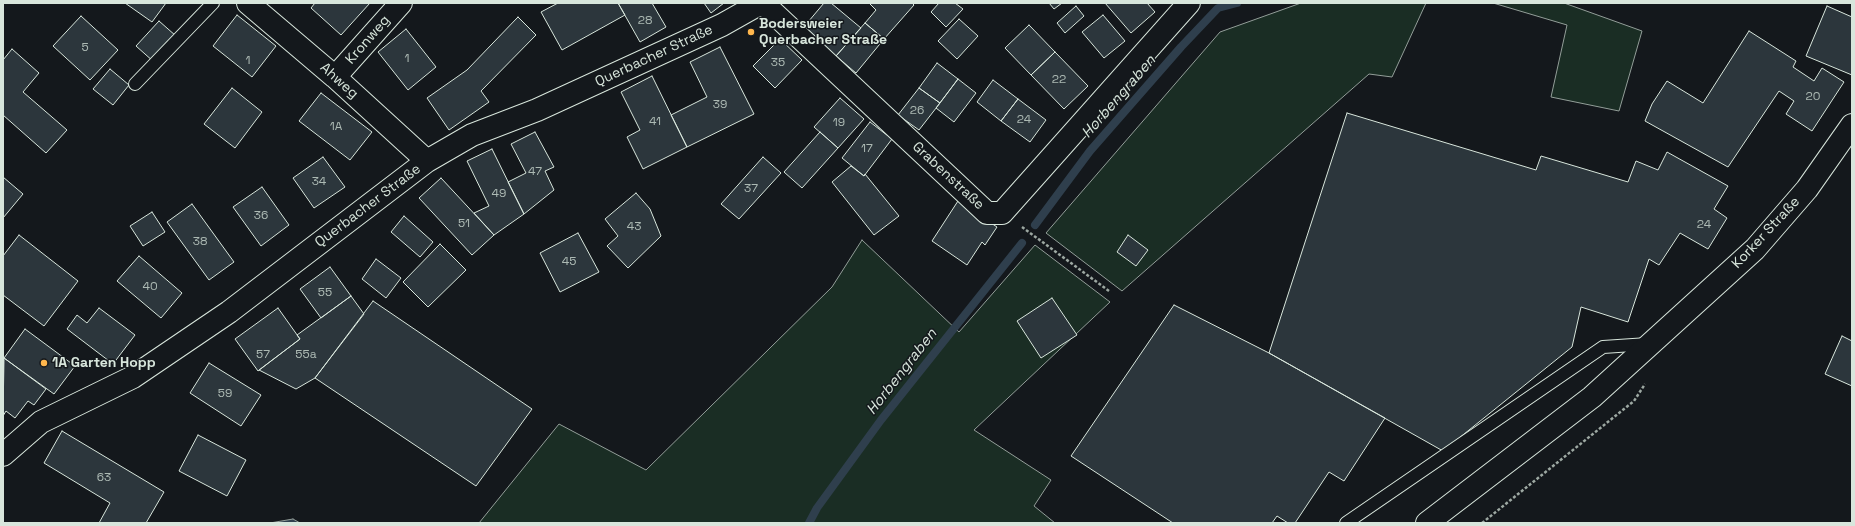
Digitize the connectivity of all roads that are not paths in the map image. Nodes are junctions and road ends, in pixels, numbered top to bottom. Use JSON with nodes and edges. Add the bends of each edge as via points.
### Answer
{"nodes":[{"id":1,"x":213,"y":3,"type":"edge"},
{"id":2,"x":248,"y":3,"type":"edge"},
{"id":3,"x":401,"y":3,"type":"edge"},
{"id":4,"x":762,"y":3,"type":"edge"},
{"id":5,"x":1189,"y":3,"type":"edge"},
{"id":6,"x":335,"y":77,"type":"junction"},
{"id":7,"x":135,"y":84,"type":"dead end"},
{"id":8,"x":1852,"y":125,"type":"edge"},
{"id":9,"x":427,"y":161,"type":"junction"},
{"id":10,"x":1648,"y":344,"type":"junction"},
{"id":11,"x":3,"y":455,"type":"edge"},
{"id":12,"x":1346,"y":523,"type":"edge"},
{"id":13,"x":1426,"y":523,"type":"edge"}],
"edges":[{"from":1,"to":7,"type":"lane"},
{"from":2,"to":6,"type":"street","name":"Ahweg"},
{"from":3,"to":6,"type":"street","name":"Kronweg"},
{"from":4,"to":5,"type":"street","name":"Grabenstraße","via":[[987,213],[1002,213]]},
{"from":4,"to":9,"type":"street","name":"Querbacher Straße","via":[[722,26],[552,103],[472,136]]},
{"from":6,"to":9,"type":"street","name":"Ahweg"},
{"from":8,"to":10,"type":"street","name":"Korker Straße","via":[[1807,189],[1755,249]]},
{"from":9,"to":11,"type":"street","name":"Querbacher Straße","via":[[229,312],[133,376],[41,422]]},
{"from":10,"to":12,"type":"lane","via":[[1603,347]]},
{"from":10,"to":13,"type":"street","name":"Korker Straße","via":[[1592,397]]}]}
